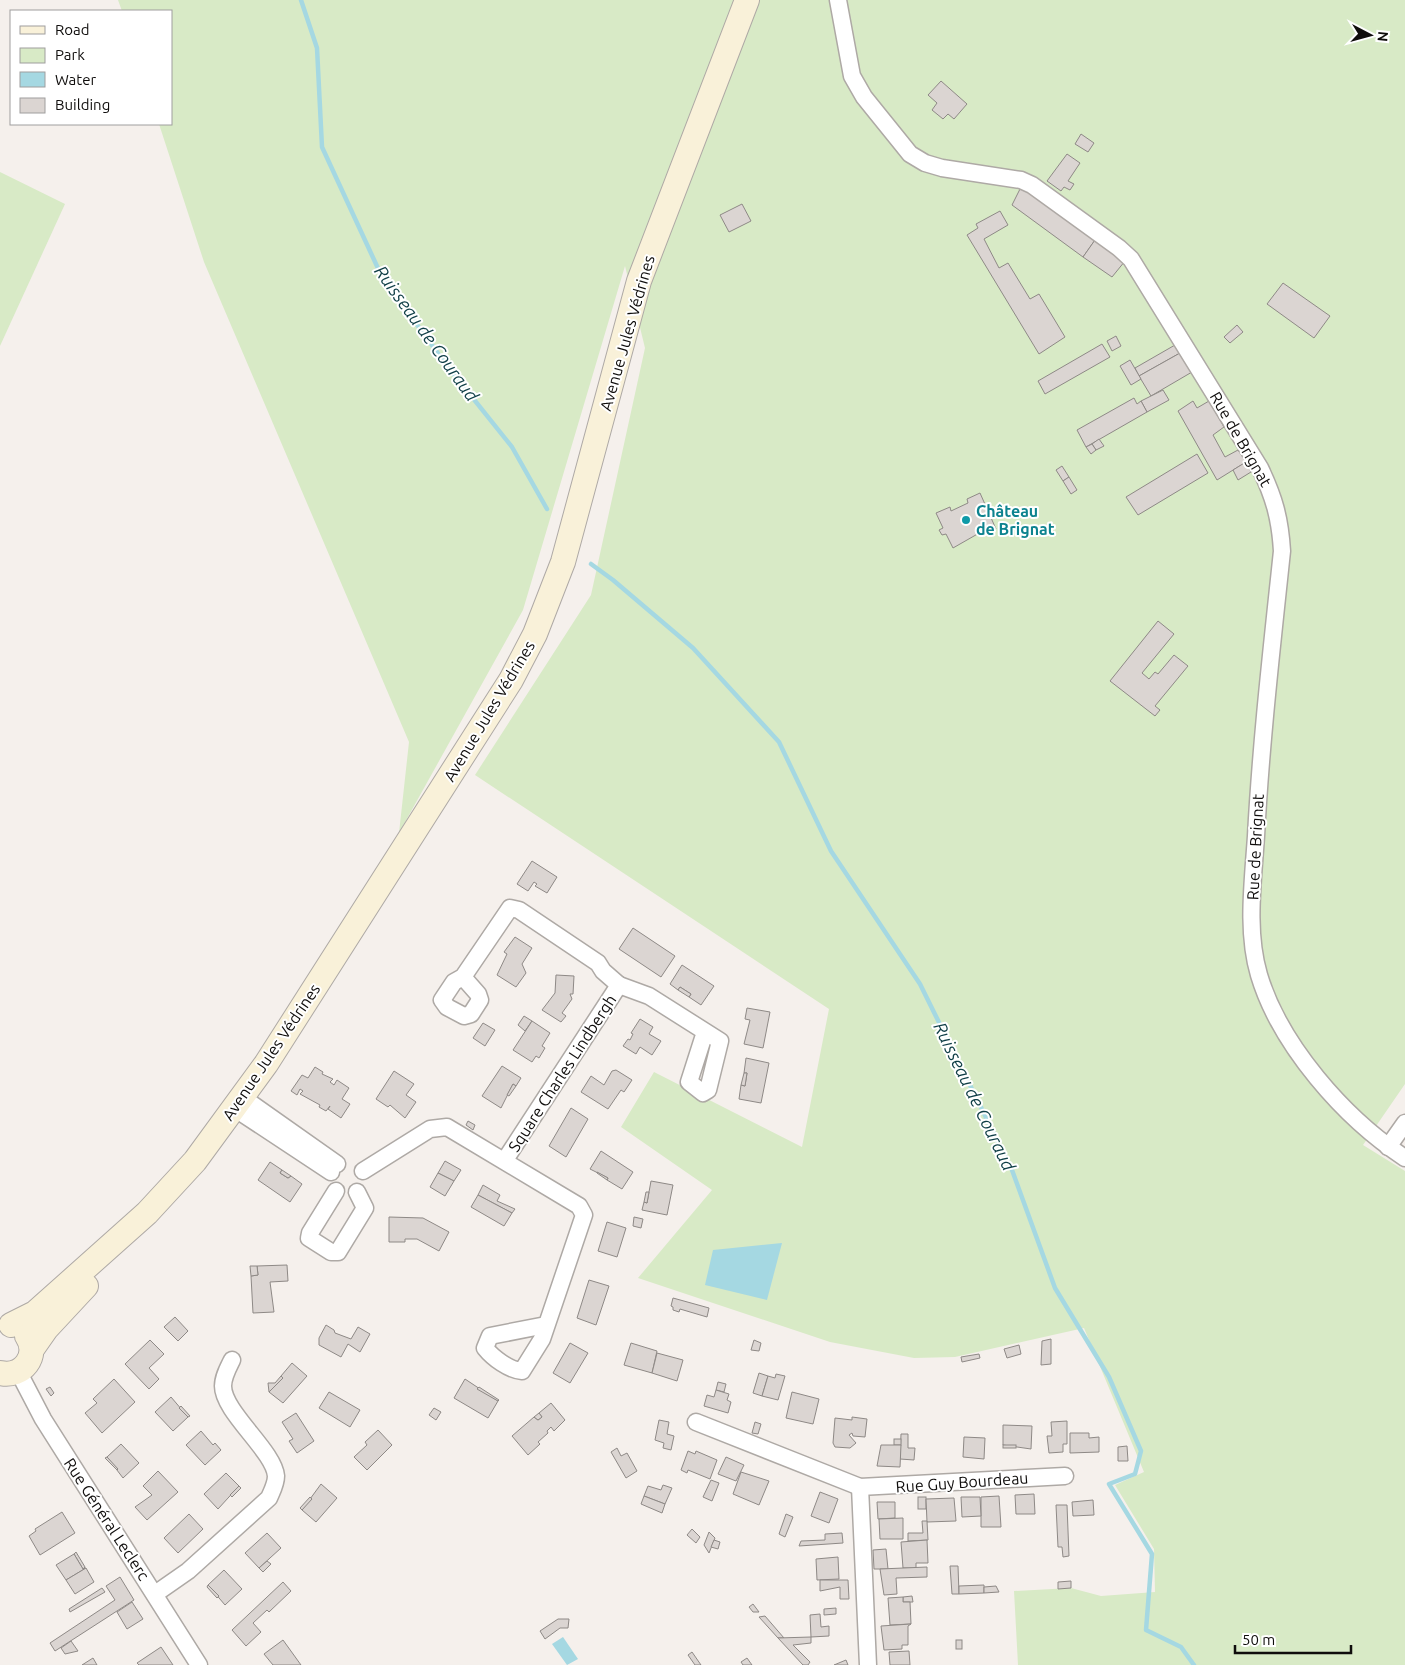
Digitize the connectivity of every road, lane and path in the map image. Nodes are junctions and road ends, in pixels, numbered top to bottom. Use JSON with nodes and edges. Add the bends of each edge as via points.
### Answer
{"nodes":[{"id":1,"x":747,"y":0,"type":"edge"},
{"id":2,"x":838,"y":0,"type":"edge"},
{"id":3,"x":463,"y":977,"type":"dead end"},
{"id":4,"x":619,"y":985,"type":"junction"},
{"id":5,"x":706,"y":1032,"type":"dead end"},
{"id":6,"x":238,"y":1103,"type":"junction"},
{"id":7,"x":1405,"y":1123,"type":"edge"},
{"id":8,"x":1388,"y":1147,"type":"junction"},
{"id":9,"x":1405,"y":1158,"type":"edge"},
{"id":10,"x":505,"y":1160,"type":"junction"},
{"id":11,"x":334,"y":1168,"type":"junction"},
{"id":12,"x":363,"y":1171,"type":"junction"},
{"id":13,"x":336,"y":1191,"type":"junction"},
{"id":14,"x":358,"y":1192,"type":"junction"},
{"id":15,"x":147,"y":1213,"type":"junction"},
{"id":16,"x":546,"y":1325,"type":"dead end"},
{"id":17,"x":6,"y":1326,"type":"edge"},
{"id":18,"x":32,"y":1349,"type":"junction"},
{"id":19,"x":232,"y":1360,"type":"dead end"},
{"id":20,"x":5,"y":1373,"type":"edge"},
{"id":21,"x":696,"y":1422,"type":"dead end"},
{"id":22,"x":1065,"y":1476,"type":"dead end"},
{"id":23,"x":860,"y":1487,"type":"junction"},
{"id":24,"x":155,"y":1594,"type":"junction"},
{"id":25,"x":199,"y":1665,"type":"edge"},
{"id":26,"x":868,"y":1665,"type":"edge"}],
"edges":[{"from":1,"to":6,"type":"main road","name":"Avenue Jules Védrines","via":[[639,281],[576,519],[535,634],[511,680],[464,755]]},
{"from":2,"to":8,"type":"street","name":"Rue de Brignat","via":[[852,76],[864,97],[910,154],[942,168],[1021,180],[1119,248],[1136,268],[1267,482],[1280,523],[1282,551],[1260,752],[1252,896],[1253,945],[1259,976],[1291,1042],[1331,1094]]},
{"from":3,"to":4,"type":"street","name":"Square Charles Lindbergh","via":[[510,908],[519,910],[598,963]]},
{"from":4,"to":5,"type":"street","name":"Square Charles Lindbergh","via":[[649,996]]},
{"from":4,"to":10,"type":"street","name":"Square Charles Lindbergh"},
{"from":6,"to":11,"type":"street"},
{"from":6,"to":15,"type":"main road","name":"Avenue Jules Védrines","via":[[195,1162]]},
{"from":7,"to":8,"type":"street"},
{"from":8,"to":9,"type":"street","name":"Rue de Brignat"},
{"from":10,"to":12,"type":"street","via":[[447,1128],[439,1128],[430,1129]]},
{"from":10,"to":16,"type":"street","via":[[579,1206],[584,1215]]},
{"from":11,"to":12,"type":"street","via":[[351,1161]]},
{"from":11,"to":13,"type":"street","via":[[330,1180]]},
{"from":12,"to":14,"type":"street","via":[[364,1182]]},
{"from":13,"to":14,"type":"street","via":[[346,1195]]},
{"from":13,"to":14,"type":"street","via":[[309,1238],[331,1252],[338,1252],[365,1208]]},
{"from":15,"to":17,"type":"main road","name":"Avenue Jules Védrines","via":[[35,1313]]},
{"from":15,"to":18,"type":"main road","name":"Avenue Jules Védrines","via":[[120,1249],[46,1329]]},
{"from":17,"to":18,"type":"main road","via":[[26,1333]]},
{"from":18,"to":20,"type":"main road","name":"Avenue Jules Védrines","via":[[28,1362]]},
{"from":19,"to":24,"type":"street","via":[[223,1386],[227,1400],[270,1463],[276,1475],[274,1488],[269,1498],[188,1571]]},
{"from":20,"to":24,"type":"street","name":"Rue Général Leclerc","via":[[43,1418]]},
{"from":21,"to":23,"type":"street","name":"Rue Guy Bourdeau"},
{"from":22,"to":23,"type":"street","name":"Rue Guy Bourdeau"},
{"from":23,"to":26,"type":"street"},
{"from":24,"to":25,"type":"street","name":"Rue Général Leclerc"}]}
